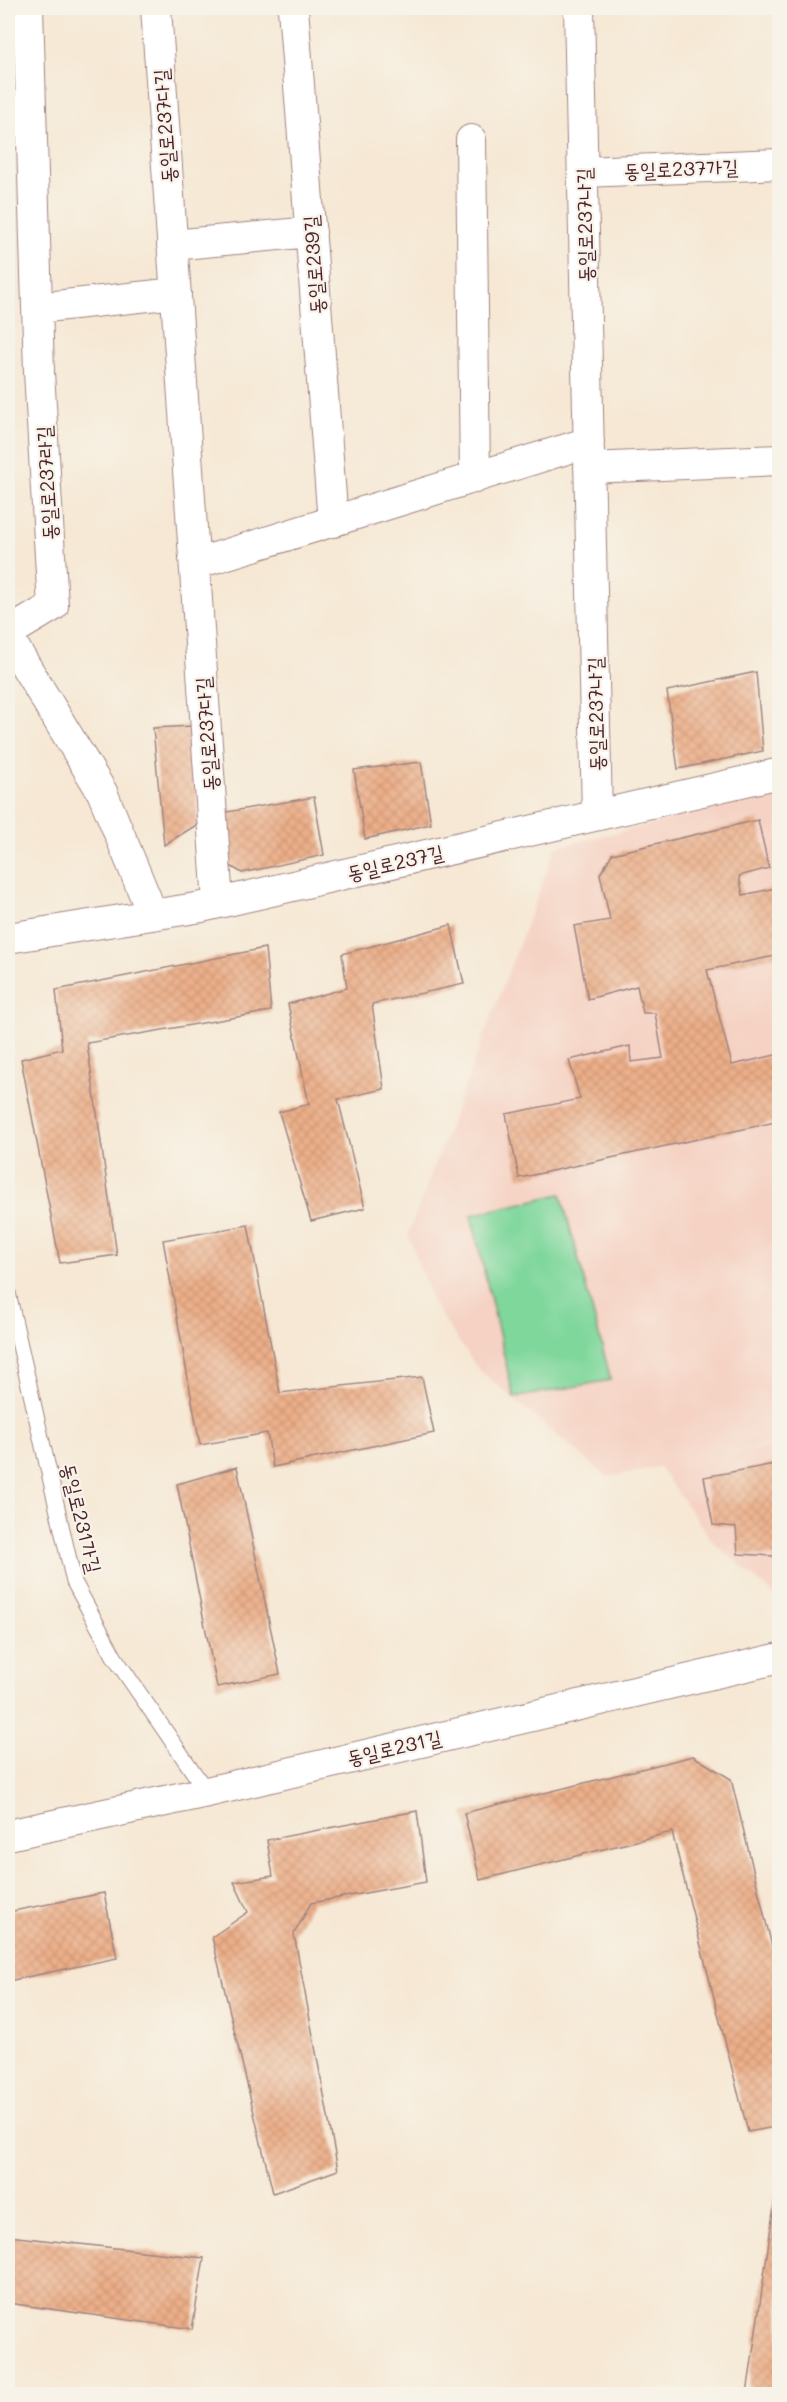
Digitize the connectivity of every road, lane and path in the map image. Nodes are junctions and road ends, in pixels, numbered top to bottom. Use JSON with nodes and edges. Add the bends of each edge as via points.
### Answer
{"nodes":[{"id":1,"x":28,"y":8,"type":"edge"},
{"id":2,"x":156,"y":8,"type":"edge"},
{"id":3,"x":293,"y":8,"type":"edge"},
{"id":4,"x":579,"y":8,"type":"edge"},
{"id":5,"x":471,"y":140,"type":"dead end"},
{"id":6,"x":780,"y":164,"type":"edge"},
{"id":7,"x":583,"y":171,"type":"junction"},
{"id":8,"x":311,"y":232,"type":"junction"},
{"id":9,"x":172,"y":244,"type":"junction"},
{"id":10,"x":176,"y":293,"type":"junction"},
{"id":11,"x":38,"y":308,"type":"junction"},
{"id":12,"x":589,"y":455,"type":"junction"},
{"id":13,"x":780,"y":460,"type":"edge"},
{"id":14,"x":475,"y":478,"type":"junction"},
{"id":15,"x":333,"y":522,"type":"junction"},
{"id":16,"x":195,"y":564,"type":"junction"},
{"id":17,"x":8,"y":633,"type":"edge"},
{"id":18,"x":8,"y":637,"type":"edge"},
{"id":19,"x":780,"y":773,"type":"edge"},
{"id":20,"x":597,"y":815,"type":"junction"},
{"id":21,"x":218,"y":903,"type":"junction"},
{"id":22,"x":152,"y":913,"type":"junction"},
{"id":23,"x":8,"y":938,"type":"edge"},
{"id":24,"x":8,"y":1293,"type":"edge"},
{"id":25,"x":780,"y":1658,"type":"edge"},
{"id":26,"x":207,"y":1792,"type":"junction"},
{"id":27,"x":8,"y":1835,"type":"edge"}],
"edges":[{"from":1,"to":11,"type":"street","name":"동일로237라길"},
{"from":2,"to":9,"type":"street","name":"동일로237다길"},
{"from":3,"to":8,"type":"street","name":"동일로239길"},
{"from":4,"to":7,"type":"street","name":"동일로237나길"},
{"from":5,"to":14,"type":"street"},
{"from":6,"to":7,"type":"street","name":"동일로237가길"},
{"from":7,"to":12,"type":"street","name":"동일로237나길"},
{"from":8,"to":9,"type":"street"},
{"from":8,"to":15,"type":"street","name":"동일로239길"},
{"from":9,"to":10,"type":"street","name":"동일로237다길"},
{"from":10,"to":11,"type":"street"},
{"from":10,"to":16,"type":"street","name":"동일로237다길"},
{"from":11,"to":17,"type":"street","name":"동일로237라길","via":[[53,606]]},
{"from":12,"to":13,"type":"street"},
{"from":12,"to":14,"type":"street"},
{"from":12,"to":20,"type":"street","name":"동일로237나길"},
{"from":14,"to":15,"type":"street"},
{"from":15,"to":16,"type":"street"},
{"from":16,"to":21,"type":"street","name":"동일로237다길"},
{"from":18,"to":22,"type":"street","via":[[102,792]]},
{"from":19,"to":20,"type":"street","name":"동일로237길"},
{"from":20,"to":21,"type":"street","name":"동일로237길"},
{"from":21,"to":22,"type":"street","name":"동일로237길"},
{"from":22,"to":23,"type":"street","name":"동일로237길"},
{"from":24,"to":26,"type":"lane","name":"동일로231가길","via":[[74,1582],[115,1658]]},
{"from":25,"to":26,"type":"street","name":"동일로231길"},
{"from":26,"to":27,"type":"street","name":"동일로231길"}]}
